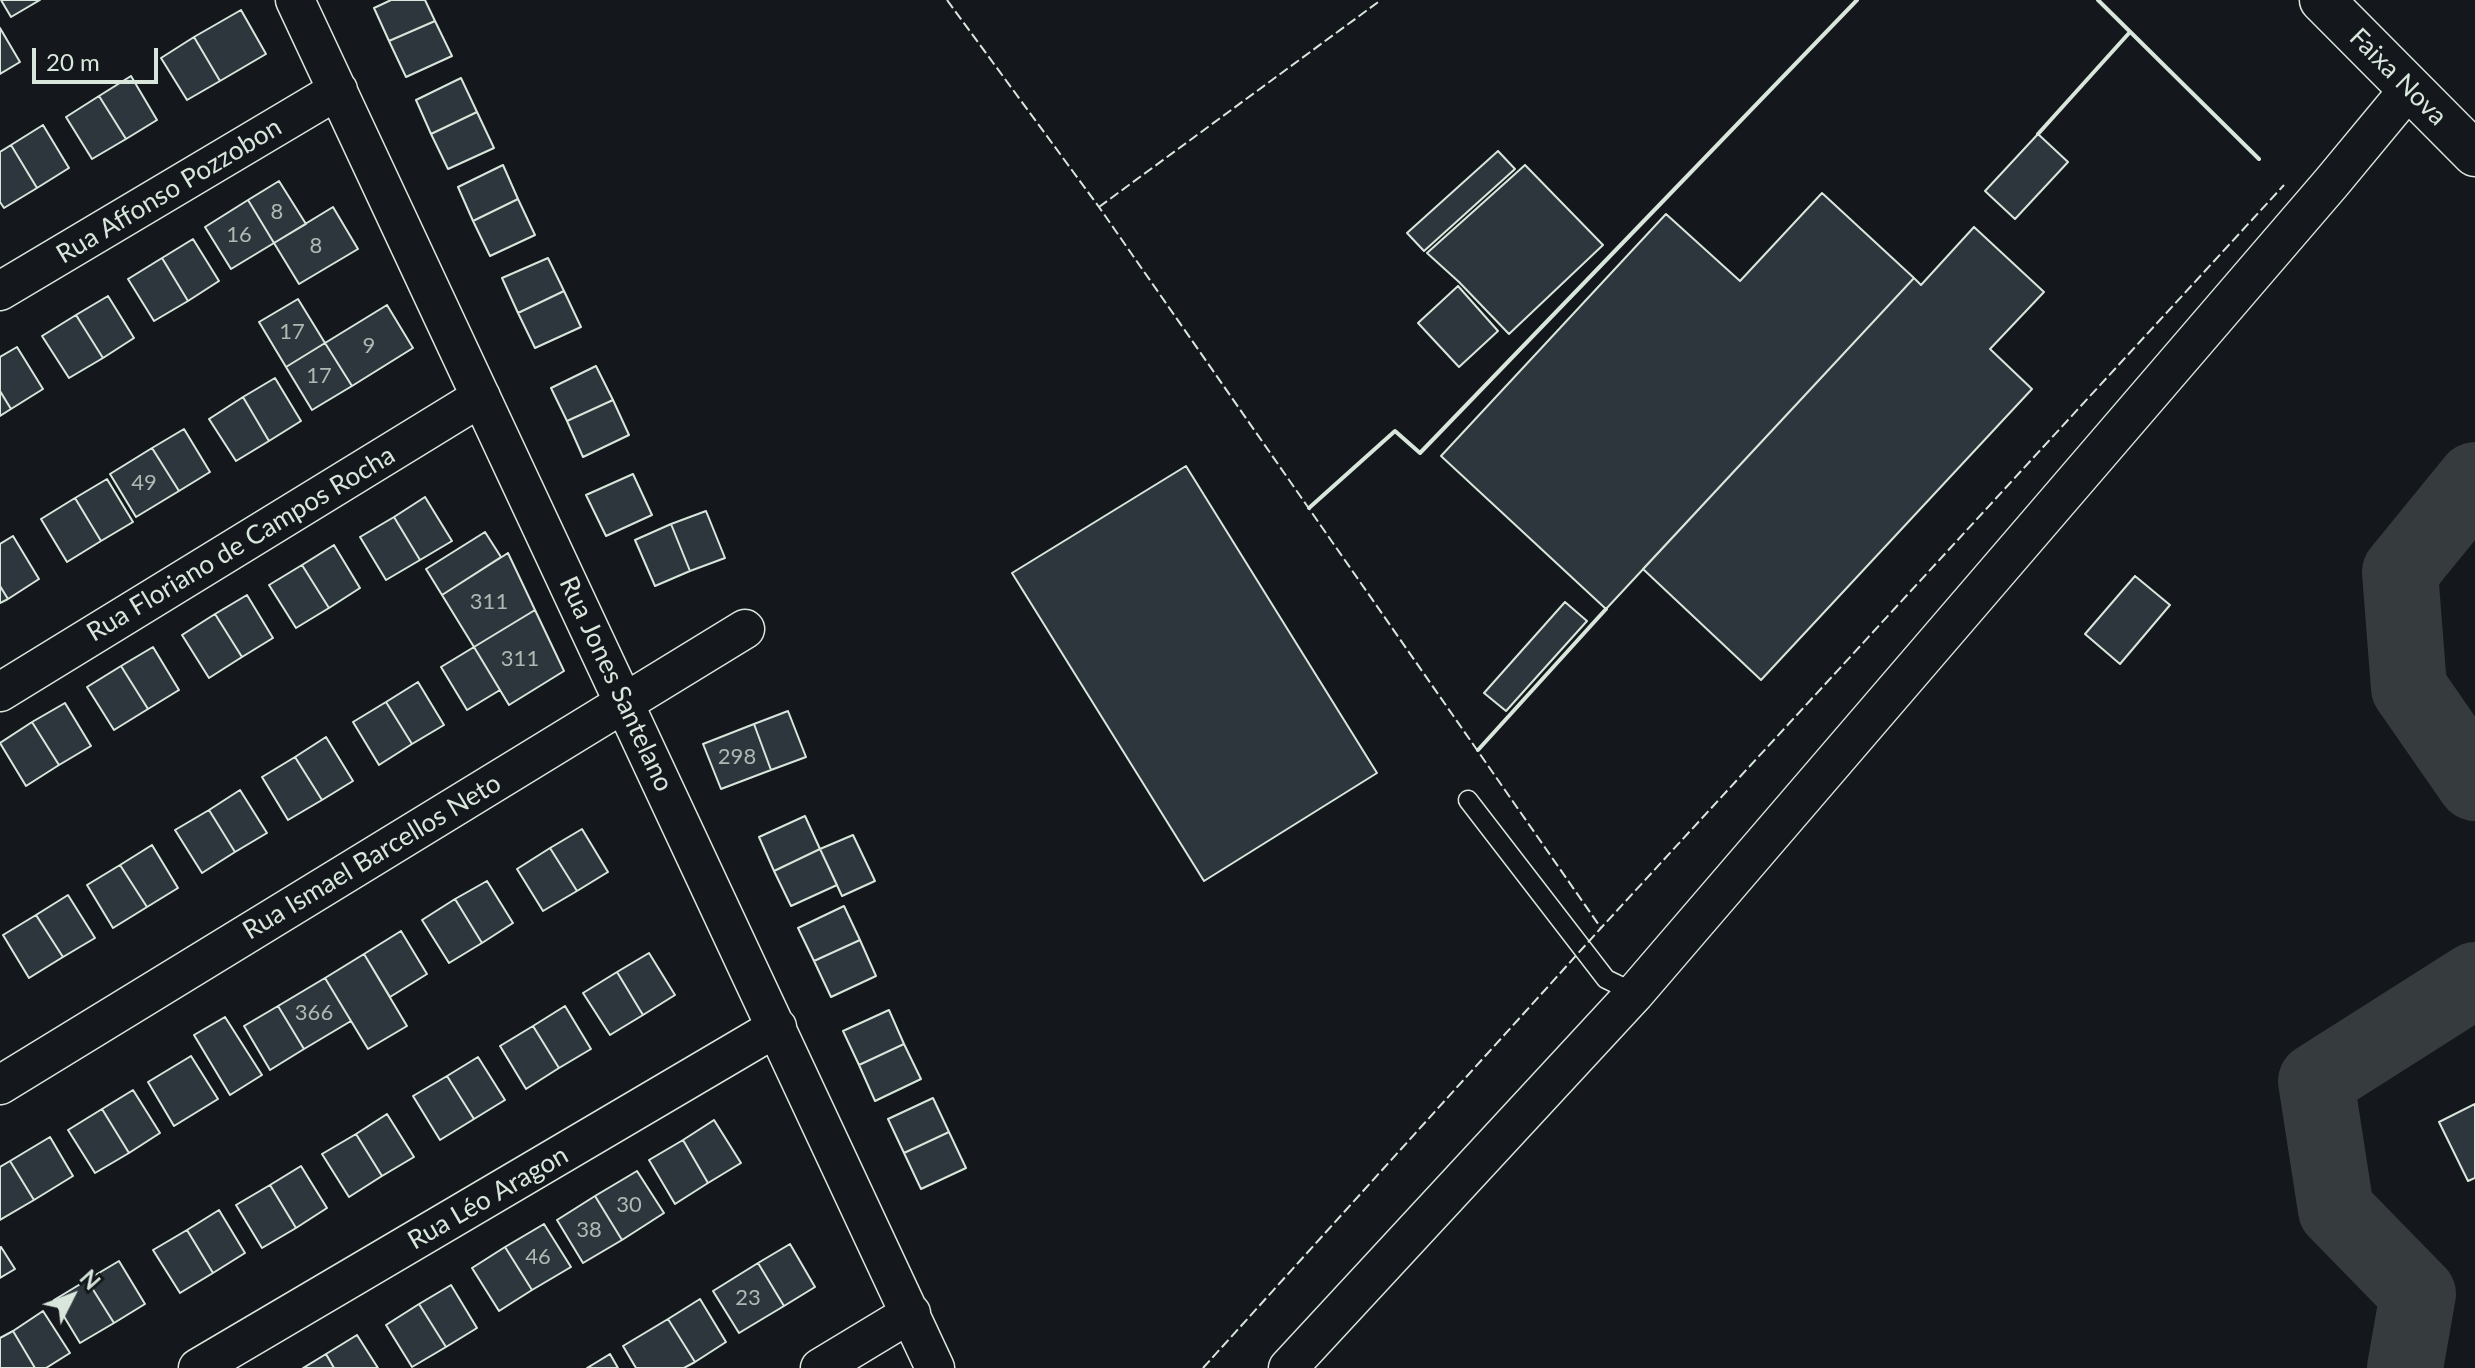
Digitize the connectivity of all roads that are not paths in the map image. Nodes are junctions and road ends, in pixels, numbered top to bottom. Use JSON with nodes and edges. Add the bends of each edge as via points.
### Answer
{"nodes":[{"id":1,"x":295,"y":0,"type":"edge"},
{"id":2,"x":2322,"y":0,"type":"edge"},
{"id":3,"x":2409,"y":89,"type":"junction"},
{"id":4,"x":338,"y":90,"type":"junction"},
{"id":5,"x":2475,"y":154,"type":"edge"},
{"id":6,"x":0,"y":291,"type":"edge"},
{"id":7,"x":481,"y":397,"type":"junction"},
{"id":8,"x":745,"y":629,"type":"dead end"},
{"id":9,"x":0,"y":692,"type":"edge"},
{"id":10,"x":624,"y":703,"type":"junction"},
{"id":11,"x":1468,"y":800,"type":"dead end"},
{"id":12,"x":1635,"y":993,"type":"junction"},
{"id":13,"x":777,"y":1027,"type":"junction"},
{"id":14,"x":0,"y":1085,"type":"edge"},
{"id":15,"x":911,"y":1313,"type":"junction"},
{"id":16,"x":198,"y":1368,"type":"edge"},
{"id":17,"x":820,"y":1368,"type":"edge"},
{"id":18,"x":935,"y":1368,"type":"edge"},
{"id":19,"x":1288,"y":1368,"type":"edge"}],
"edges":[{"from":1,"to":4,"type":"street","name":"Rua Jones Santelano"},
{"from":2,"to":3,"type":"highway","name":"Faixa Nova"},
{"from":3,"to":5,"type":"highway","name":"Faixa Nova"},
{"from":3,"to":12,"type":"street"},
{"from":4,"to":6,"type":"street","name":"Rua Affonso Pozzobon"},
{"from":4,"to":7,"type":"street","name":"Rua Jones Santelano"},
{"from":7,"to":9,"type":"street","name":"Rua Floriano de Campos Rocha"},
{"from":7,"to":10,"type":"street","name":"Rua Jones Santelano"},
{"from":8,"to":10,"type":"street","name":"Rua Ismael Barcellos Neto"},
{"from":10,"to":13,"type":"street","name":"Rua Jones Santelano"},
{"from":10,"to":14,"type":"street","name":"Rua Ismael Barcellos Neto"},
{"from":11,"to":12,"type":"lane","via":[[1606,979]]},
{"from":12,"to":19,"type":"street"},
{"from":13,"to":15,"type":"street","name":"Rua Jones Santelano"},
{"from":13,"to":16,"type":"street","name":"Rua Léo Aragon"},
{"from":15,"to":17,"type":"street"},
{"from":15,"to":18,"type":"street","name":"Rua Jones Santelano"}]}
